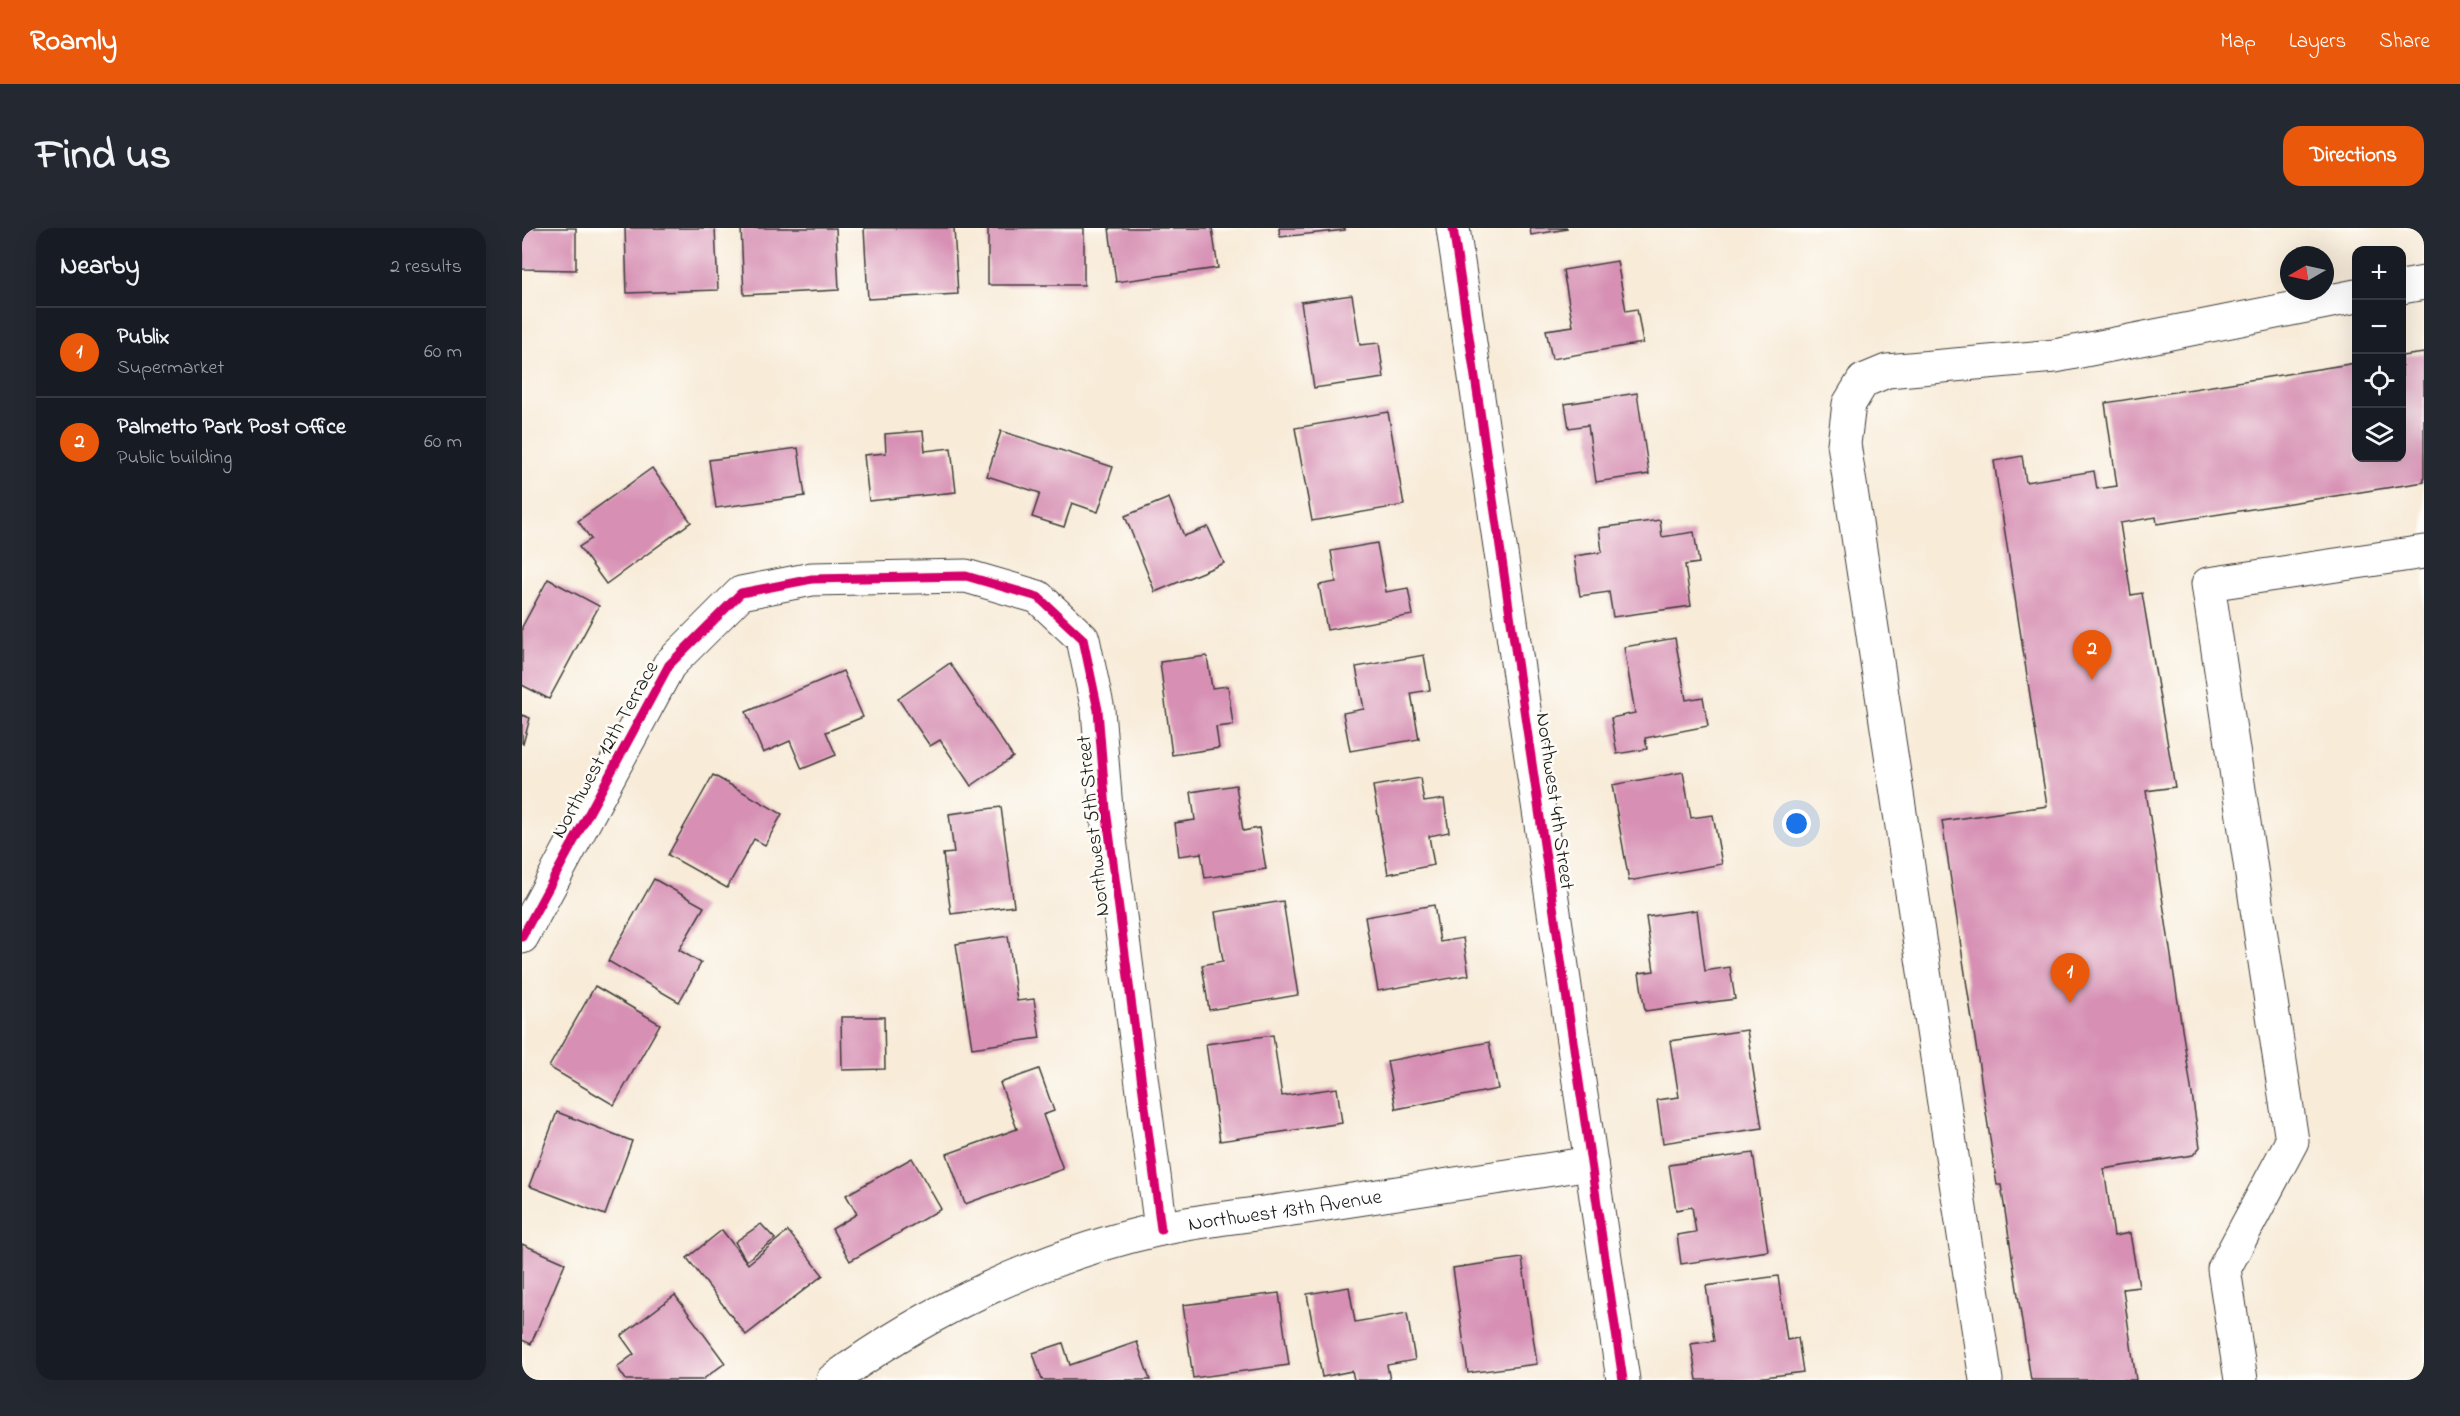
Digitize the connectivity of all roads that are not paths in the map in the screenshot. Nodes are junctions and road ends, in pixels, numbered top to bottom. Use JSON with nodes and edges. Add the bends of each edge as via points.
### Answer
{"nodes":[{"id":1,"x":1453,"y":228,"type":"edge"},
{"id":2,"x":2424,"y":283,"type":"edge"},
{"id":3,"x":2406,"y":286,"type":"edge"},
{"id":4,"x":2352,"y":297,"type":"edge"},
{"id":5,"x":2424,"y":552,"type":"edge"},
{"id":6,"x":881,"y":578,"type":"joint"},
{"id":7,"x":522,"y":937,"type":"edge"},
{"id":8,"x":1591,"y":1163,"type":"junction"},
{"id":9,"x":1161,"y":1229,"type":"junction"},
{"id":10,"x":834,"y":1380,"type":"edge"},
{"id":11,"x":1623,"y":1380,"type":"edge"},
{"id":12,"x":1986,"y":1380,"type":"edge"},
{"id":13,"x":2241,"y":1380,"type":"edge"}],
"edges":[{"from":1,"to":8,"type":"street","name":"Northwest 4th Street"},
{"from":2,"to":3,"type":"street"},
{"from":4,"to":12,"type":"street","via":[[2055,356],[1887,370],[1863,381],[1849,404],[1844,444]]},
{"from":5,"to":13,"type":"street","via":[[2208,584],[2292,1141],[2224,1269]]},
{"from":6,"to":7,"type":"street","name":"Northwest 12th Terrace","via":[[812,579],[741,593],[669,665]]},
{"from":6,"to":9,"type":"street","name":"Northwest 5th Street","via":[[966,576],[1038,597],[1083,639],[1098,710],[1106,810]]},
{"from":8,"to":9,"type":"street","name":"Northwest 13th Avenue"},
{"from":8,"to":11,"type":"street","name":"Northwest 4th Street"},
{"from":9,"to":10,"type":"street","name":"Northwest 13th Avenue","via":[[1047,1264],[967,1299],[901,1335]]}]}
